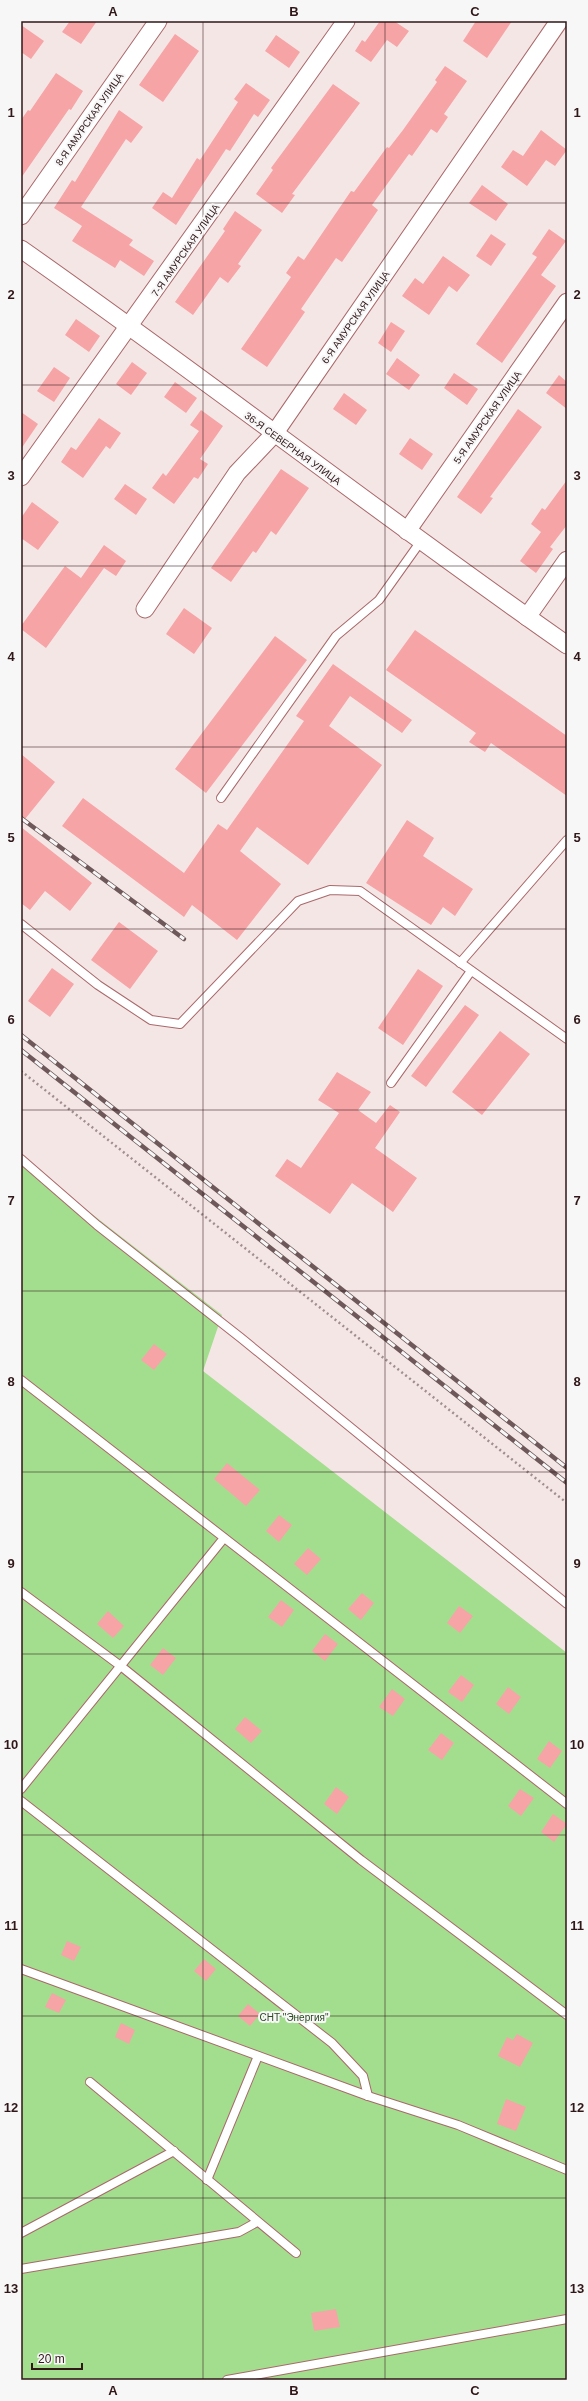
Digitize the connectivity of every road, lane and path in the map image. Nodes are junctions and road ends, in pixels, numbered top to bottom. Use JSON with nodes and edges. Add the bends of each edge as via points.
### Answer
{"nodes":[{"id":1,"x":158,"y":21,"type":"edge"},
{"id":2,"x":346,"y":21,"type":"edge"},
{"id":3,"x":559,"y":21,"type":"edge"},
{"id":4,"x":21,"y":216,"type":"edge"},
{"id":5,"x":21,"y":249,"type":"edge"},
{"id":6,"x":567,"y":302,"type":"edge"},
{"id":7,"x":131,"y":326,"type":"junction"},
{"id":8,"x":274,"y":434,"type":"junction"},
{"id":9,"x":21,"y":477,"type":"edge"},
{"id":10,"x":414,"y":536,"type":"junction"},
{"id":11,"x":567,"y":560,"type":"edge"},
{"id":12,"x":145,"y":609,"type":"dead end"},
{"id":13,"x":527,"y":617,"type":"junction"},
{"id":14,"x":567,"y":645,"type":"edge"},
{"id":15,"x":221,"y":798,"type":"dead end"},
{"id":16,"x":567,"y":840,"type":"edge"},
{"id":17,"x":21,"y":924,"type":"edge"},
{"id":18,"x":460,"y":963,"type":"junction"},
{"id":19,"x":471,"y":971,"type":"junction"},
{"id":20,"x":567,"y":1039,"type":"edge"},
{"id":21,"x":21,"y":1071,"type":"edge"},
{"id":22,"x":391,"y":1083,"type":"dead end"},
{"id":23,"x":21,"y":1160,"type":"edge"},
{"id":24,"x":21,"y":1380,"type":"edge"},
{"id":25,"x":567,"y":1503,"type":"edge"},
{"id":26,"x":224,"y":1538,"type":"junction"},
{"id":27,"x":21,"y":1592,"type":"edge"},
{"id":28,"x":567,"y":1604,"type":"edge"},
{"id":29,"x":122,"y":1667,"type":"junction"},
{"id":30,"x":21,"y":1789,"type":"edge"},
{"id":31,"x":21,"y":1801,"type":"edge"},
{"id":32,"x":567,"y":1804,"type":"edge"},
{"id":33,"x":21,"y":1969,"type":"edge"},
{"id":34,"x":567,"y":2015,"type":"edge"},
{"id":35,"x":258,"y":2056,"type":"junction"},
{"id":36,"x":90,"y":2082,"type":"dead end"},
{"id":37,"x":368,"y":2096,"type":"junction"},
{"id":38,"x":174,"y":2151,"type":"junction"},
{"id":39,"x":567,"y":2170,"type":"edge"},
{"id":40,"x":207,"y":2180,"type":"junction"},
{"id":41,"x":257,"y":2222,"type":"junction"},
{"id":42,"x":21,"y":2233,"type":"edge"},
{"id":43,"x":296,"y":2253,"type":"dead end"},
{"id":44,"x":21,"y":2269,"type":"edge"},
{"id":45,"x":567,"y":2319,"type":"edge"},
{"id":46,"x":227,"y":2380,"type":"edge"}],
"edges":[{"from":1,"to":4,"type":"street","name":"8-Я АМУРСКАЯ УЛИЦА"},
{"from":2,"to":7,"type":"street","name":"7-Я АМУРСКАЯ УЛИЦА"},
{"from":3,"to":8,"type":"street","name":"6-Я АМУРСКАЯ УЛИЦА"},
{"from":5,"to":7,"type":"street","name":"36-Я СЕВЕРНАЯ УЛИЦА"},
{"from":6,"to":10,"type":"street","name":"5-Я АМУРСКАЯ УЛИЦА"},
{"from":7,"to":8,"type":"street","name":"36-Я СЕВЕРНАЯ УЛИЦА"},
{"from":7,"to":9,"type":"street","name":"7-Я АМУРСКАЯ УЛИЦА"},
{"from":8,"to":10,"type":"street","name":"36-Я СЕВЕРНАЯ УЛИЦА"},
{"from":8,"to":12,"type":"street","name":"6-Я АМУРСКАЯ УЛИЦА","via":[[237,473]]},
{"from":10,"to":13,"type":"street","name":"36-Я СЕВЕРНАЯ УЛИЦА"},
{"from":10,"to":15,"type":"lane","via":[[379,600],[336,636]]},
{"from":11,"to":13,"type":"street"},
{"from":13,"to":14,"type":"street","name":"36-Я СЕВЕРНАЯ УЛИЦА"},
{"from":16,"to":18,"type":"lane"},
{"from":17,"to":18,"type":"lane","via":[[98,985],[151,1020],[180,1024],[298,901],[330,890],[360,891]]},
{"from":18,"to":19,"type":"lane"},
{"from":19,"to":20,"type":"lane"},
{"from":19,"to":22,"type":"lane"},
{"from":21,"to":25,"type":"path"},
{"from":23,"to":28,"type":"lane","via":[[96,1225],[241,1338]]},
{"from":24,"to":26,"type":"lane"},
{"from":26,"to":29,"type":"lane"},
{"from":26,"to":32,"type":"lane"},
{"from":27,"to":29,"type":"lane"},
{"from":29,"to":30,"type":"lane"},
{"from":29,"to":34,"type":"lane","via":[[361,1860]]},
{"from":31,"to":37,"type":"lane","via":[[332,2043],[363,2076]]},
{"from":33,"to":35,"type":"lane"},
{"from":35,"to":37,"type":"lane"},
{"from":35,"to":40,"type":"lane"},
{"from":36,"to":38,"type":"lane"},
{"from":37,"to":39,"type":"lane","via":[[458,2125]]},
{"from":38,"to":40,"type":"lane"},
{"from":38,"to":42,"type":"lane"},
{"from":40,"to":41,"type":"lane"},
{"from":41,"to":43,"type":"lane"},
{"from":41,"to":44,"type":"lane","via":[[239,2232]]},
{"from":45,"to":46,"type":"lane"}]}
